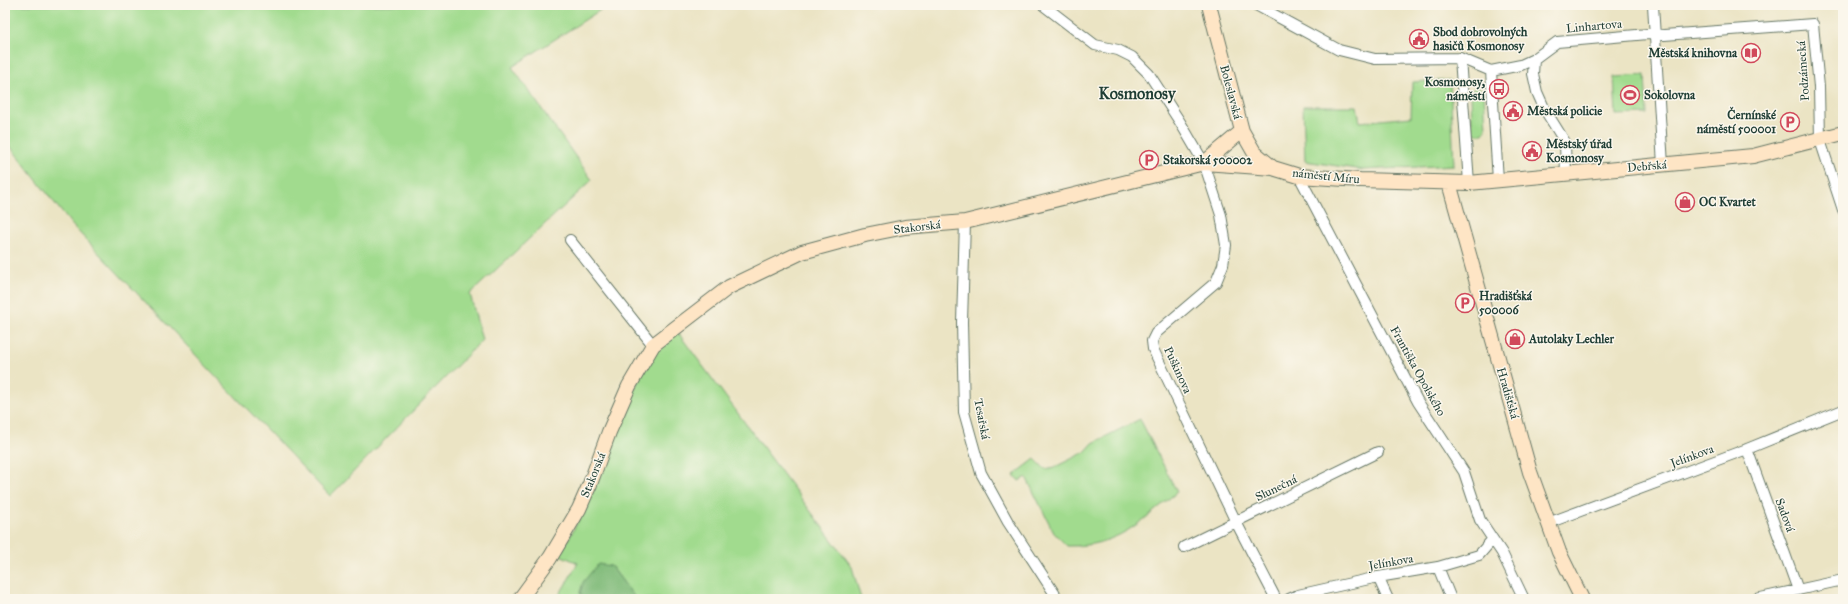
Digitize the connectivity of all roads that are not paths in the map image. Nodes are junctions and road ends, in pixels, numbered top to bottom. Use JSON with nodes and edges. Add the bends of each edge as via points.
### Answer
{"nodes":[{"id":1,"x":1044,"y":5,"type":"edge"},
{"id":2,"x":1209,"y":5,"type":"edge"},
{"id":3,"x":1256,"y":5,"type":"edge"},
{"id":4,"x":1653,"y":5,"type":"edge"},
{"id":5,"x":1813,"y":24,"type":"joint"},
{"id":6,"x":1655,"y":35,"type":"junction"},
{"id":7,"x":1460,"y":58,"type":"junction"},
{"id":8,"x":1534,"y":59,"type":"junction"},
{"id":9,"x":1491,"y":71,"type":"junction"},
{"id":10,"x":1242,"y":131,"type":"junction"},
{"id":11,"x":1843,"y":133,"type":"edge"},
{"id":12,"x":1820,"y":140,"type":"junction"},
{"id":13,"x":1204,"y":164,"type":"junction"},
{"id":14,"x":1663,"y":165,"type":"junction"},
{"id":15,"x":1273,"y":168,"type":"junction"},
{"id":16,"x":1566,"y":174,"type":"junction"},
{"id":17,"x":1299,"y":176,"type":"junction"},
{"id":18,"x":1498,"y":180,"type":"junction"},
{"id":19,"x":1449,"y":183,"type":"junction"},
{"id":20,"x":1469,"y":183,"type":"junction"},
{"id":21,"x":1843,"y":210,"type":"edge"},
{"id":22,"x":965,"y":222,"type":"junction"},
{"id":23,"x":570,"y":240,"type":"dead end"},
{"id":24,"x":653,"y":345,"type":"junction"},
{"id":25,"x":1843,"y":410,"type":"edge"},
{"id":26,"x":1747,"y":449,"type":"junction"},
{"id":27,"x":1378,"y":452,"type":"dead end"},
{"id":28,"x":1236,"y":522,"type":"junction"},
{"id":29,"x":1548,"y":523,"type":"junction"},
{"id":30,"x":1492,"y":540,"type":"junction"},
{"id":31,"x":1184,"y":547,"type":"dead end"},
{"id":32,"x":1438,"y":567,"type":"junction"},
{"id":33,"x":1378,"y":577,"type":"junction"},
{"id":34,"x":1843,"y":580,"type":"edge"},
{"id":35,"x":1798,"y":590,"type":"junction"},
{"id":36,"x":520,"y":599,"type":"edge"},
{"id":37,"x":1058,"y":599,"type":"edge"},
{"id":38,"x":1276,"y":599,"type":"edge"},
{"id":39,"x":1289,"y":599,"type":"edge"},
{"id":40,"x":1388,"y":599,"type":"edge"},
{"id":41,"x":1451,"y":599,"type":"edge"},
{"id":42,"x":1524,"y":599,"type":"edge"},
{"id":43,"x":1582,"y":599,"type":"edge"},
{"id":44,"x":1756,"y":599,"type":"edge"}],
"edges":[{"from":1,"to":13,"type":"street","via":[[1095,45],[1118,50],[1132,57],[1149,74]]},
{"from":2,"to":10,"type":"street","name":"Boleslavská"},
{"from":3,"to":7,"type":"street","via":[[1339,50],[1375,59]]},
{"from":4,"to":6,"type":"street"},
{"from":5,"to":6,"type":"street","name":"Linhartova"},
{"from":5,"to":12,"type":"street","name":"Podzámecká","via":[[1819,87]]},
{"from":6,"to":8,"type":"street","name":"Linhartova","via":[[1557,42]]},
{"from":6,"to":14,"type":"street"},
{"from":7,"to":9,"type":"street"},
{"from":7,"to":20,"type":"street"},
{"from":8,"to":9,"type":"street","name":"Linhartova"},
{"from":8,"to":16,"type":"street","via":[[1533,74],[1537,92],[1565,142]]},
{"from":9,"to":18,"type":"street"},
{"from":10,"to":13,"type":"street"},
{"from":10,"to":15,"type":"street","name":"Boleslavská","via":[[1254,152]]},
{"from":11,"to":12,"type":"street","name":"Debřská"},
{"from":12,"to":14,"type":"street","name":"Debřská","via":[[1752,156]]},
{"from":12,"to":21,"type":"street","name":"Podzámecká"},
{"from":13,"to":15,"type":"street","name":"náměstí Míru"},
{"from":13,"to":22,"type":"street","name":"Stakorská"},
{"from":13,"to":28,"type":"street","name":"Puškinova","via":[[1221,215],[1226,245],[1223,265],[1216,282],[1186,305],[1156,333],[1152,341],[1153,349]]},
{"from":14,"to":16,"type":"street","name":"Debřská"},
{"from":15,"to":17,"type":"street","name":"náměstí Míru"},
{"from":16,"to":18,"type":"street","name":"Debřská"},
{"from":17,"to":19,"type":"street","name":"náměstí Míru"},
{"from":17,"to":30,"type":"street","name":"Františka Opolského","via":[[1418,402],[1464,472],[1480,520]]},
{"from":18,"to":20,"type":"street","name":"Debřská"},
{"from":19,"to":20,"type":"street","name":"Debřská"},
{"from":19,"to":29,"type":"street","name":"Hradišťská","via":[[1530,472]]},
{"from":22,"to":24,"type":"street","name":"Stakorská","via":[[905,227],[802,252],[729,287]]},
{"from":22,"to":37,"type":"street","name":"Tesařská","via":[[962,322],[964,412],[981,473],[1008,522]]},
{"from":23,"to":24,"type":"street"},
{"from":24,"to":36,"type":"street","name":"Stakorská","via":[[629,386],[579,509],[550,558]]},
{"from":25,"to":26,"type":"street","name":"Jelínkova"},
{"from":26,"to":29,"type":"street","name":"Jelínkova"},
{"from":26,"to":35,"type":"street","name":"Sadová"},
{"from":27,"to":28,"type":"street","name":"Slunečná"},
{"from":28,"to":31,"type":"street","name":"Slunečná"},
{"from":28,"to":38,"type":"street","name":"Puškinova"},
{"from":29,"to":43,"type":"street","name":"Hradišťská"},
{"from":30,"to":32,"type":"street","name":"Jelínkova","via":[[1479,555]]},
{"from":30,"to":42,"type":"street","name":"Františka Opolského","via":[[1502,553]]},
{"from":32,"to":33,"type":"street","name":"Jelínkova"},
{"from":32,"to":41,"type":"street"},
{"from":33,"to":39,"type":"street","name":"Jelínkova"},
{"from":33,"to":40,"type":"street"},
{"from":34,"to":35,"type":"street"},
{"from":35,"to":44,"type":"street"}]}
